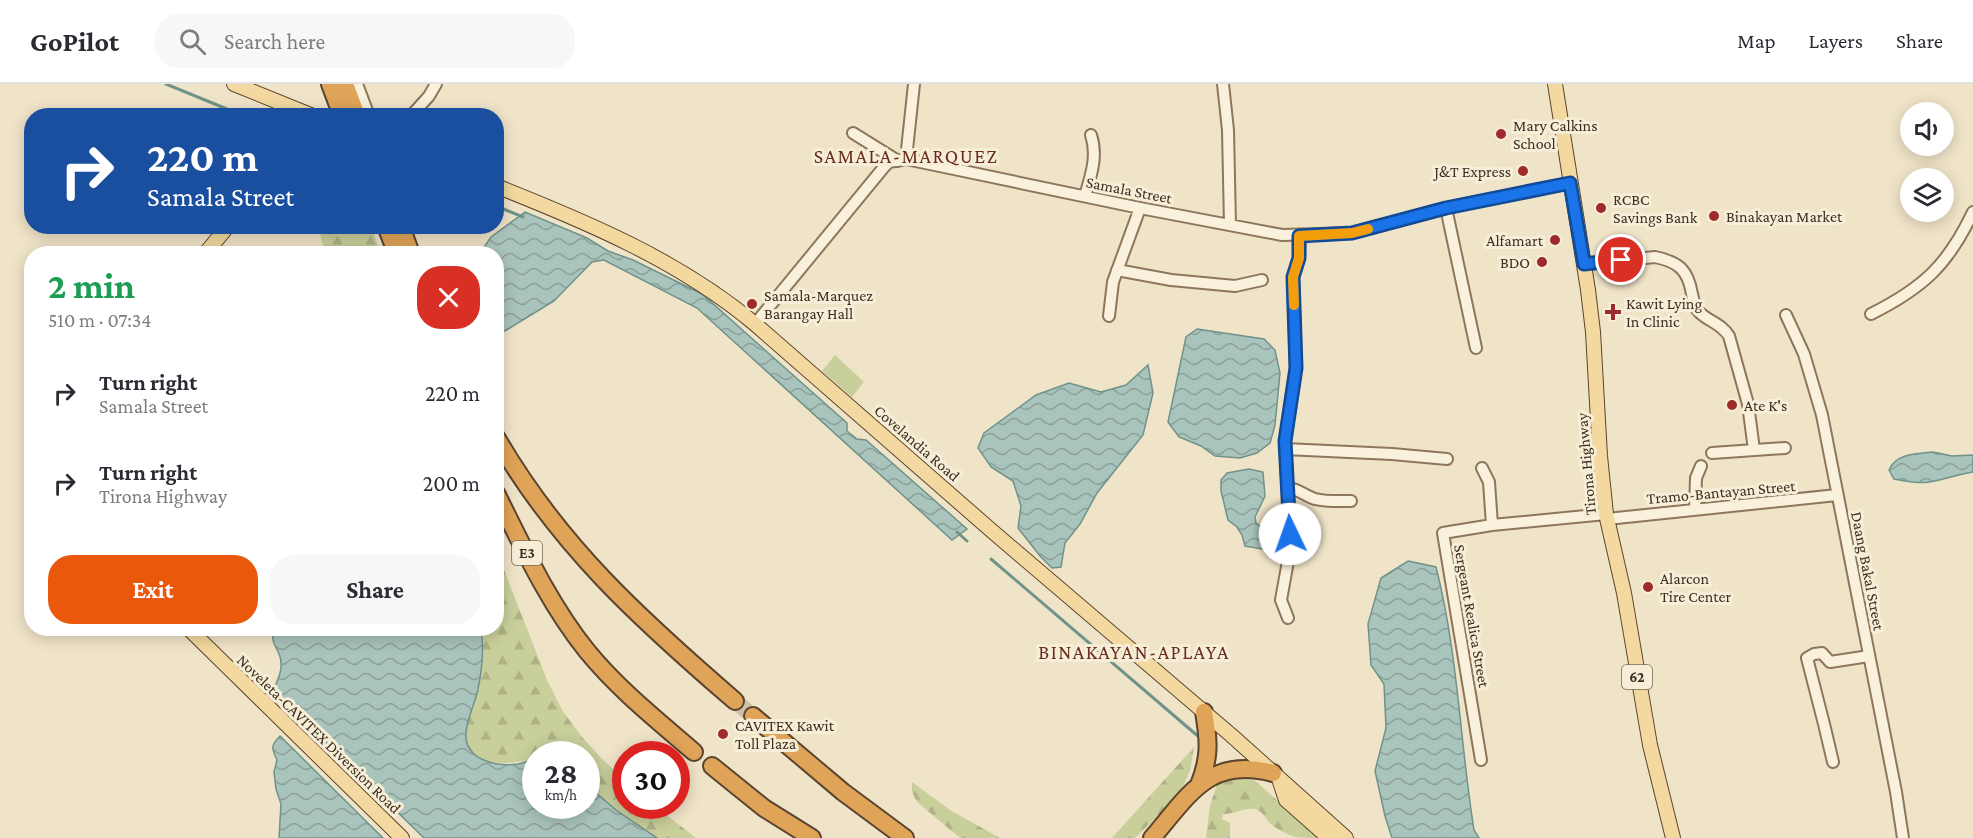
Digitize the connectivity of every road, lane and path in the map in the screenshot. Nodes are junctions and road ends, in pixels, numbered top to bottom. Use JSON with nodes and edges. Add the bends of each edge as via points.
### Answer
{"nodes":[{"id":1,"x":234,"y":84,"type":"edge"},
{"id":2,"x":330,"y":84,"type":"edge"},
{"id":3,"x":345,"y":84,"type":"edge"},
{"id":4,"x":357,"y":84,"type":"edge"},
{"id":5,"x":436,"y":84,"type":"edge"},
{"id":6,"x":914,"y":84,"type":"edge"},
{"id":7,"x":1223,"y":84,"type":"edge"},
{"id":8,"x":1555,"y":84,"type":"edge"},
{"id":9,"x":287,"y":108,"type":"edge"},
{"id":10,"x":339,"y":108,"type":"edge"},
{"id":11,"x":354,"y":108,"type":"edge"},
{"id":12,"x":366,"y":108,"type":"edge"},
{"id":13,"x":418,"y":108,"type":"edge"},
{"id":14,"x":853,"y":133,"type":"dead end"},
{"id":15,"x":1091,"y":135,"type":"dead end"},
{"id":16,"x":902,"y":160,"type":"junction"},
{"id":17,"x":1570,"y":183,"type":"junction"},
{"id":18,"x":504,"y":189,"type":"edge"},
{"id":19,"x":1085,"y":196,"type":"junction"},
{"id":20,"x":1140,"y":208,"type":"junction"},
{"id":21,"x":1446,"y":208,"type":"junction"},
{"id":22,"x":1973,"y":212,"type":"edge"},
{"id":23,"x":1230,"y":225,"type":"junction"},
{"id":24,"x":221,"y":234,"type":"edge"},
{"id":25,"x":1299,"y":236,"type":"junction"},
{"id":26,"x":212,"y":246,"type":"edge"},
{"id":27,"x":1584,"y":264,"type":"junction"},
{"id":28,"x":1117,"y":270,"type":"junction"},
{"id":29,"x":1262,"y":280,"type":"dead end"},
{"id":30,"x":1871,"y":314,"type":"dead end"},
{"id":31,"x":1786,"y":315,"type":"dead end"},
{"id":32,"x":1109,"y":316,"type":"dead end"},
{"id":33,"x":756,"y":324,"type":"junction"},
{"id":34,"x":1476,"y":348,"type":"dead end"},
{"id":35,"x":1785,"y":448,"type":"dead end"},
{"id":36,"x":1286,"y":449,"type":"junction"},
{"id":37,"x":504,"y":450,"type":"edge"},
{"id":38,"x":1754,"y":450,"type":"junction"},
{"id":39,"x":1712,"y":453,"type":"dead end"},
{"id":40,"x":1447,"y":459,"type":"dead end"},
{"id":41,"x":1701,"y":466,"type":"dead end"},
{"id":42,"x":1482,"y":468,"type":"dead end"},
{"id":43,"x":1288,"y":488,"type":"junction"},
{"id":44,"x":1838,"y":495,"type":"junction"},
{"id":45,"x":1351,"y":501,"type":"dead end"},
{"id":46,"x":504,"y":509,"type":"edge"},
{"id":47,"x":1695,"y":509,"type":"junction"},
{"id":48,"x":1606,"y":516,"type":"junction"},
{"id":49,"x":1492,"y":525,"type":"junction"},
{"id":50,"x":1288,"y":618,"type":"dead end"},
{"id":51,"x":196,"y":636,"type":"edge"},
{"id":52,"x":1869,"y":656,"type":"junction"},
{"id":53,"x":735,"y":701,"type":"tunnel mouth"},
{"id":54,"x":1204,"y":712,"type":"junction"},
{"id":55,"x":753,"y":716,"type":"tunnel mouth"},
{"id":56,"x":694,"y":752,"type":"dead end"},
{"id":57,"x":1481,"y":760,"type":"dead end"},
{"id":58,"x":1833,"y":762,"type":"dead end"},
{"id":59,"x":712,"y":766,"type":"dead end"},
{"id":60,"x":1276,"y":776,"type":"junction"},
{"id":61,"x":1199,"y":785,"type":"junction"},
{"id":62,"x":402,"y":838,"type":"edge"},
{"id":63,"x":812,"y":838,"type":"edge"},
{"id":64,"x":905,"y":838,"type":"edge"},
{"id":65,"x":1152,"y":838,"type":"edge"},
{"id":66,"x":1329,"y":838,"type":"edge"},
{"id":67,"x":1346,"y":838,"type":"edge"},
{"id":68,"x":1673,"y":838,"type":"edge"},
{"id":69,"x":1904,"y":838,"type":"edge"}],
"edges":[{"from":1,"to":9,"type":"main road"},
{"from":2,"to":10,"type":"highway"},
{"from":3,"to":11,"type":"highway"},
{"from":4,"to":12,"type":"street"},
{"from":5,"to":13,"type":"street"},
{"from":6,"to":16,"type":"street"},
{"from":7,"to":23,"type":"street"},
{"from":8,"to":17,"type":"main road","name":"Tirona Highway","number":"62"},
{"from":14,"to":16,"type":"street"},
{"from":15,"to":19,"type":"street","via":[[1095,157]]},
{"from":16,"to":19,"type":"street","name":"Samala Street"},
{"from":16,"to":33,"type":"street","via":[[884,167]]},
{"from":17,"to":21,"type":"street","name":"Samala Street"},
{"from":17,"to":27,"type":"main road","name":"Tirona Highway","number":"62"},
{"from":18,"to":33,"type":"main road","name":"Covelandia Road","via":[[571,216],[670,265],[715,292]]},
{"from":19,"to":20,"type":"street","name":"Samala Street"},
{"from":20,"to":23,"type":"street","name":"Samala Street"},
{"from":20,"to":28,"type":"street"},
{"from":21,"to":25,"type":"street","name":"Samala Street","via":[[1352,233]]},
{"from":21,"to":34,"type":"street"},
{"from":22,"to":30,"type":"street","via":[[1940,267],[1899,300]]},
{"from":23,"to":25,"type":"street","name":"Samala Street"},
{"from":24,"to":26,"type":"main road"},
{"from":25,"to":36,"type":"street","via":[[1299,258],[1293,277],[1296,368]]},
{"from":27,"to":38,"type":"street","via":[[1655,257],[1680,267],[1689,279],[1695,308],[1729,336],[1748,404]]},
{"from":27,"to":48,"type":"main road","name":"Tirona Highway","number":"62","via":[[1593,332]]},
{"from":28,"to":29,"type":"street","via":[[1235,286]]},
{"from":28,"to":32,"type":"street"},
{"from":31,"to":44,"type":"street","name":"Daang Bakal Street","via":[[1814,385]]},
{"from":33,"to":54,"type":"main road","name":"Covelandia Road"},
{"from":35,"to":38,"type":"street"},
{"from":36,"to":40,"type":"street"},
{"from":36,"to":43,"type":"street"},
{"from":37,"to":53,"type":"highway","number":"E3","via":[[538,503],[587,563],[648,625]]},
{"from":38,"to":39,"type":"street"},
{"from":41,"to":47,"type":"street","via":[[1696,478]]},
{"from":42,"to":49,"type":"street","via":[[1489,482]]},
{"from":43,"to":45,"type":"street","via":[[1313,499]]},
{"from":43,"to":50,"type":"street","via":[[1290,550],[1281,600]]},
{"from":44,"to":47,"type":"street","name":"Tramo-Bantayan Street"},
{"from":44,"to":52,"type":"street","name":"Daang Bakal Street"},
{"from":46,"to":56,"type":"highway","number":"E3","via":[[538,577],[579,641],[631,698]]},
{"from":47,"to":48,"type":"street","name":"Tramo-Bantayan Street"},
{"from":48,"to":49,"type":"street","name":"Sergeant Realica Street"},
{"from":48,"to":68,"type":"main road","name":"Tirona Highway","number":"62","via":[[1624,593],[1650,745]]},
{"from":49,"to":57,"type":"street","name":"Sergeant Realica Street","via":[[1443,534]]},
{"from":51,"to":62,"type":"main road","name":"Noveleta-CAVITEX Diversion Road"},
{"from":52,"to":58,"type":"street","via":[[1830,662],[1822,653],[1807,658]]},
{"from":52,"to":69,"type":"street","name":"Daang Bakal Street"},
{"from":54,"to":60,"type":"main road","name":"Covelandia Road"},
{"from":54,"to":61,"type":"highway","via":[[1209,752]]},
{"from":55,"to":64,"type":"highway"},
{"from":59,"to":63,"type":"highway","via":[[764,808]]},
{"from":60,"to":61,"type":"highway","via":[[1250,768],[1231,769]]},
{"from":60,"to":66,"type":"main road","name":"Covelandia Road","via":[[1286,800]]},
{"from":60,"to":67,"type":"main road","name":"Covelandia Road"},
{"from":61,"to":65,"type":"highway"}]}
